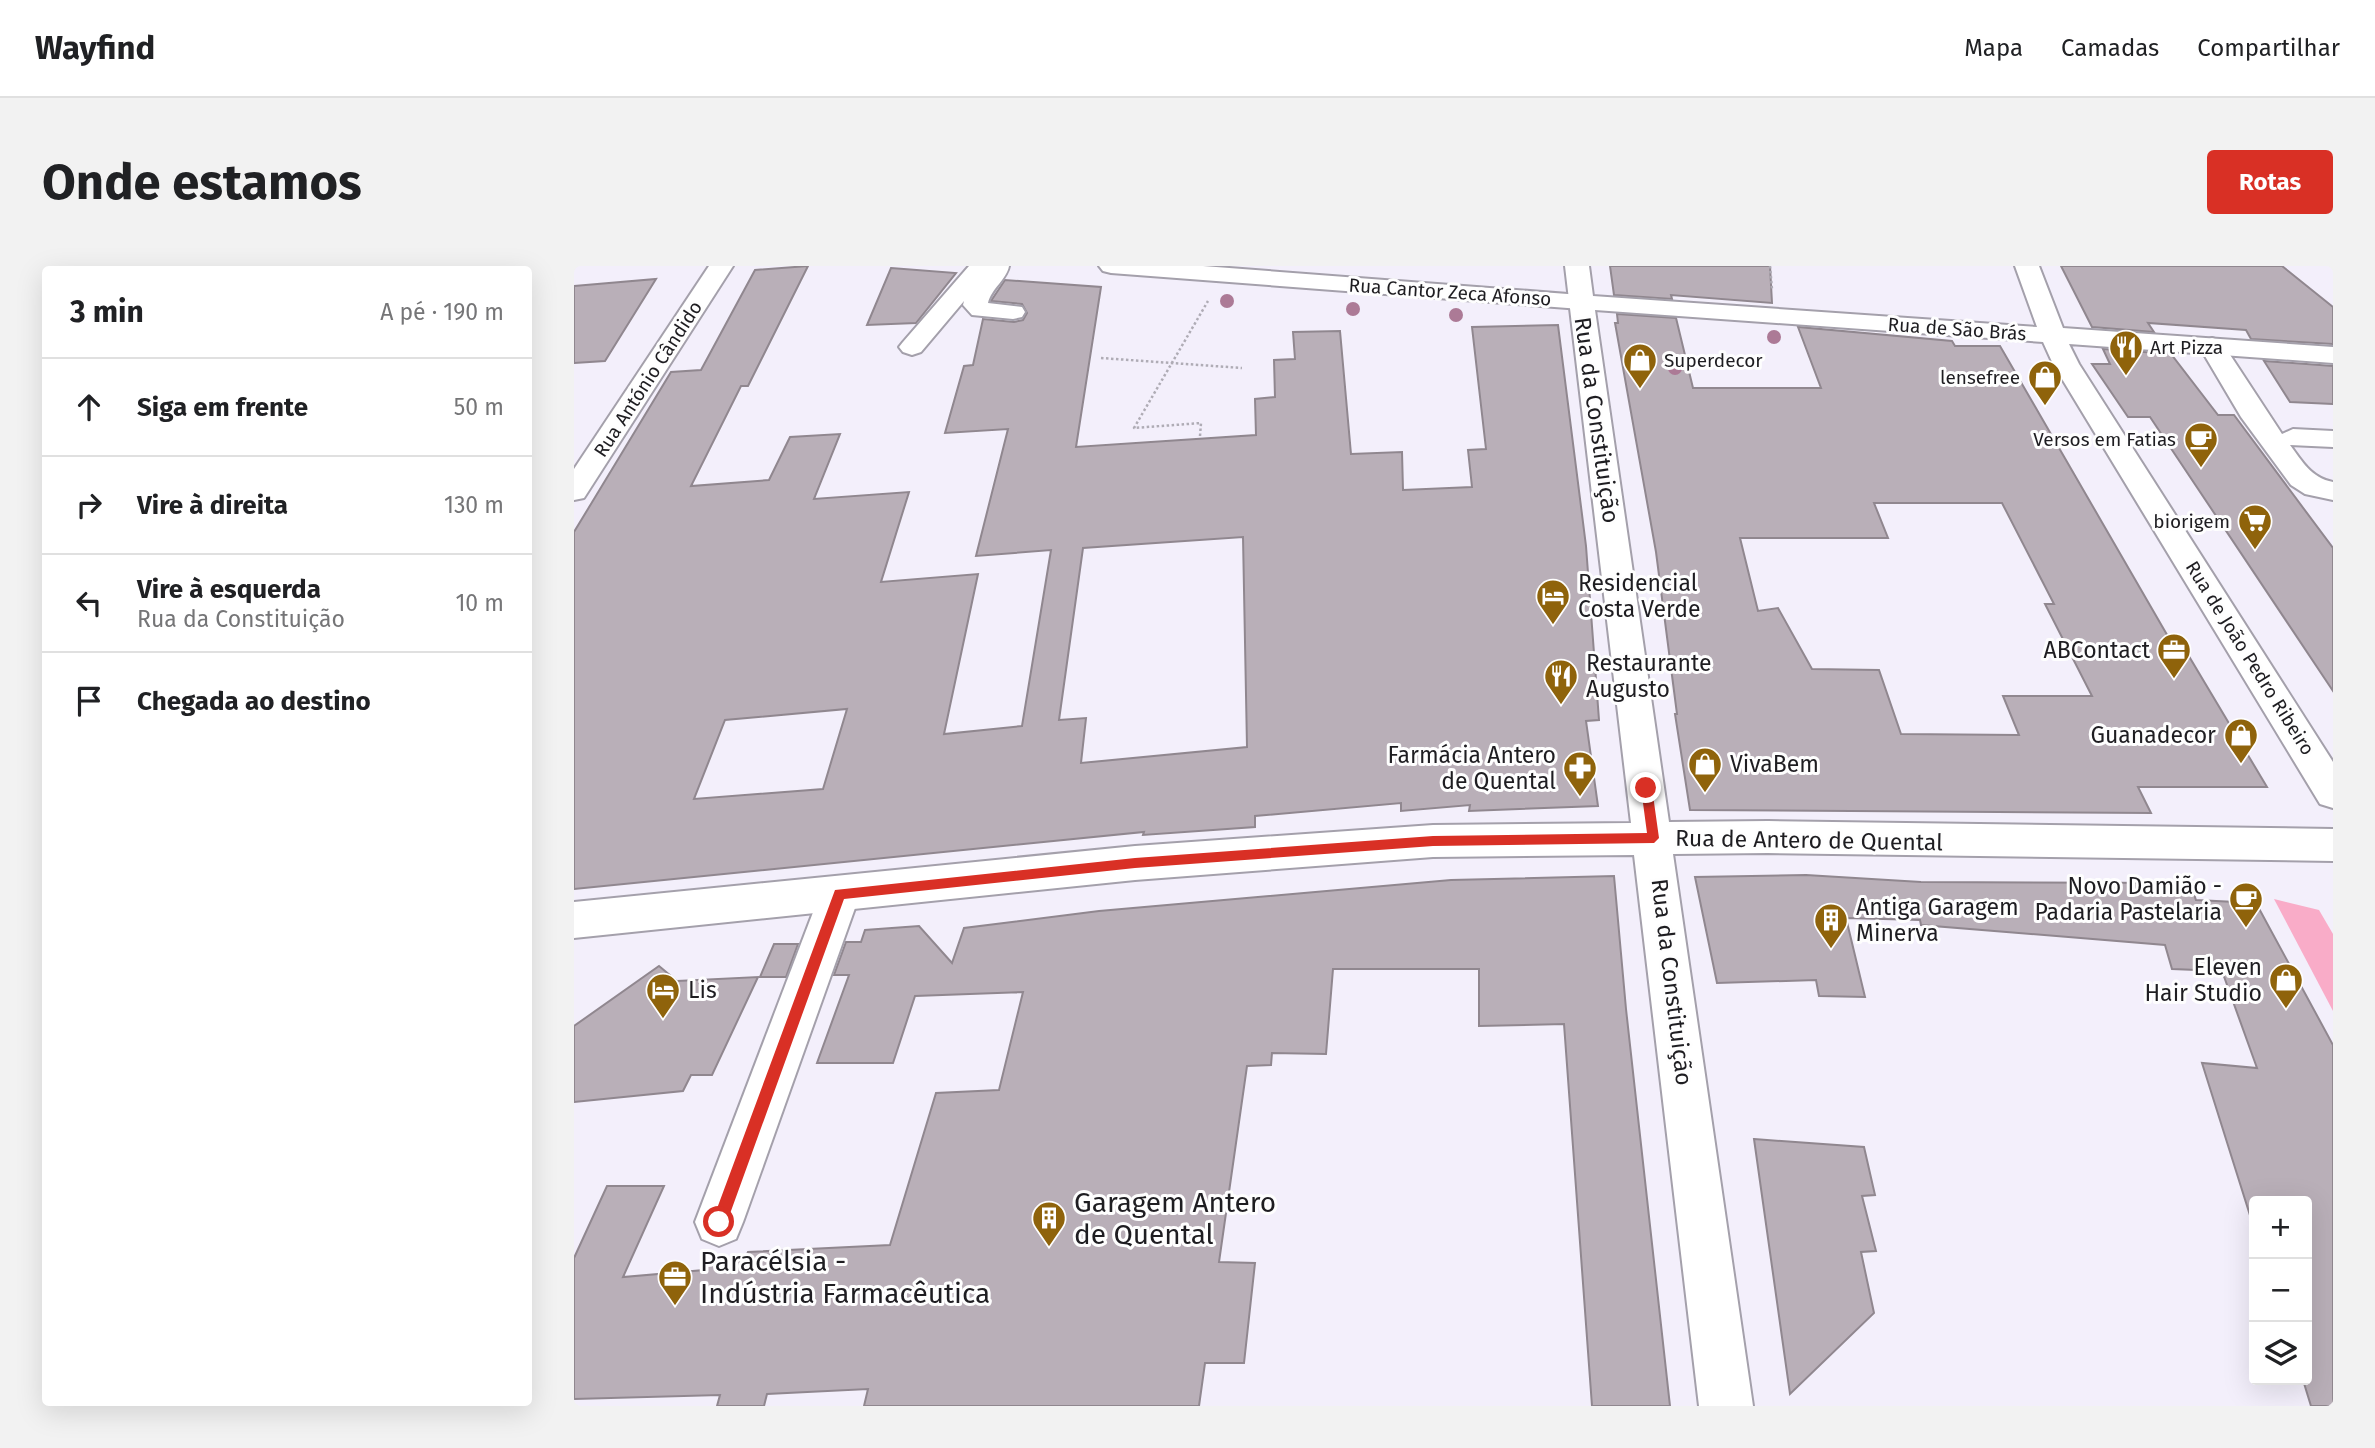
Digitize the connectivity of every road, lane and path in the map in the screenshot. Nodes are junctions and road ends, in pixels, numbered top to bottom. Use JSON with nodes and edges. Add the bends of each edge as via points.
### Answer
{"nodes":[{"id":1,"x":721,"y":266,"type":"edge"},
{"id":2,"x":981,"y":266,"type":"edge"},
{"id":3,"x":1000,"y":266,"type":"edge"},
{"id":4,"x":1111,"y":266,"type":"edge"},
{"id":5,"x":1577,"y":266,"type":"edge"},
{"id":6,"x":2027,"y":266,"type":"edge"},
{"id":7,"x":1212,"y":294,"type":"dead end"},
{"id":8,"x":1581,"y":302,"type":"junction"},
{"id":9,"x":1013,"y":312,"type":"dead end"},
{"id":10,"x":2053,"y":336,"type":"junction"},
{"id":11,"x":2211,"y":346,"type":"junction"},
{"id":12,"x":912,"y":347,"type":"dead end"},
{"id":13,"x":2333,"y":355,"type":"edge"},
{"id":14,"x":1101,"y":358,"type":"dead end"},
{"id":15,"x":1171,"y":363,"type":"junction"},
{"id":16,"x":1242,"y":368,"type":"dead end"},
{"id":17,"x":1200,"y":436,"type":"dead end"},
{"id":18,"x":2293,"y":437,"type":"dead end"},
{"id":19,"x":2333,"y":439,"type":"edge"},
{"id":20,"x":574,"y":491,"type":"edge"},
{"id":21,"x":2333,"y":491,"type":"edge"},
{"id":22,"x":2333,"y":793,"type":"edge"},
{"id":23,"x":1654,"y":838,"type":"junction"},
{"id":24,"x":2333,"y":845,"type":"edge"},
{"id":25,"x":840,"y":894,"type":"junction"},
{"id":26,"x":574,"y":920,"type":"edge"},
{"id":27,"x":719,"y":1222,"type":"dead end"},
{"id":28,"x":1727,"y":1406,"type":"edge"}],
"edges":[{"from":1,"to":20,"type":"main road","name":"Rua António Cândido"},
{"from":2,"to":12,"type":"main road"},
{"from":3,"to":9,"type":"main road","via":[[978,293],[975,305],[981,310]]},
{"from":4,"to":8,"type":"main road","name":"Rua Cantor Zeca Afonso"},
{"from":5,"to":8,"type":"main road","name":"Rua da Constituição"},
{"from":6,"to":10,"type":"main road","name":"Rua de João Pedro Ribeiro"},
{"from":7,"to":15,"type":"path"},
{"from":8,"to":10,"type":"main road","name":"Rua de São Brás"},
{"from":8,"to":23,"type":"main road","name":"Rua da Constituição"},
{"from":10,"to":11,"type":"main road","name":"Rua de São Brás"},
{"from":10,"to":22,"type":"main road","name":"Rua de João Pedro Ribeiro","via":[[2066,364]]},
{"from":11,"to":13,"type":"main road","name":"Rua de São Brás"},
{"from":11,"to":21,"type":"main road","via":[[2301,479],[2315,488]]},
{"from":14,"to":15,"type":"path"},
{"from":15,"to":16,"type":"path"},
{"from":15,"to":17,"type":"path","via":[[1134,428],[1201,423]]},
{"from":18,"to":19,"type":"main road"},
{"from":23,"to":24,"type":"main road","name":"Rua de Antero de Quental"},
{"from":23,"to":25,"type":"main road","name":"Rua de Antero de Quental","via":[[1406,843],[1135,863]]},
{"from":23,"to":28,"type":"main road","name":"Rua da Constituição"},
{"from":25,"to":26,"type":"main road","name":"Rua de Antero de Quental"},
{"from":25,"to":27,"type":"main road"}]}
